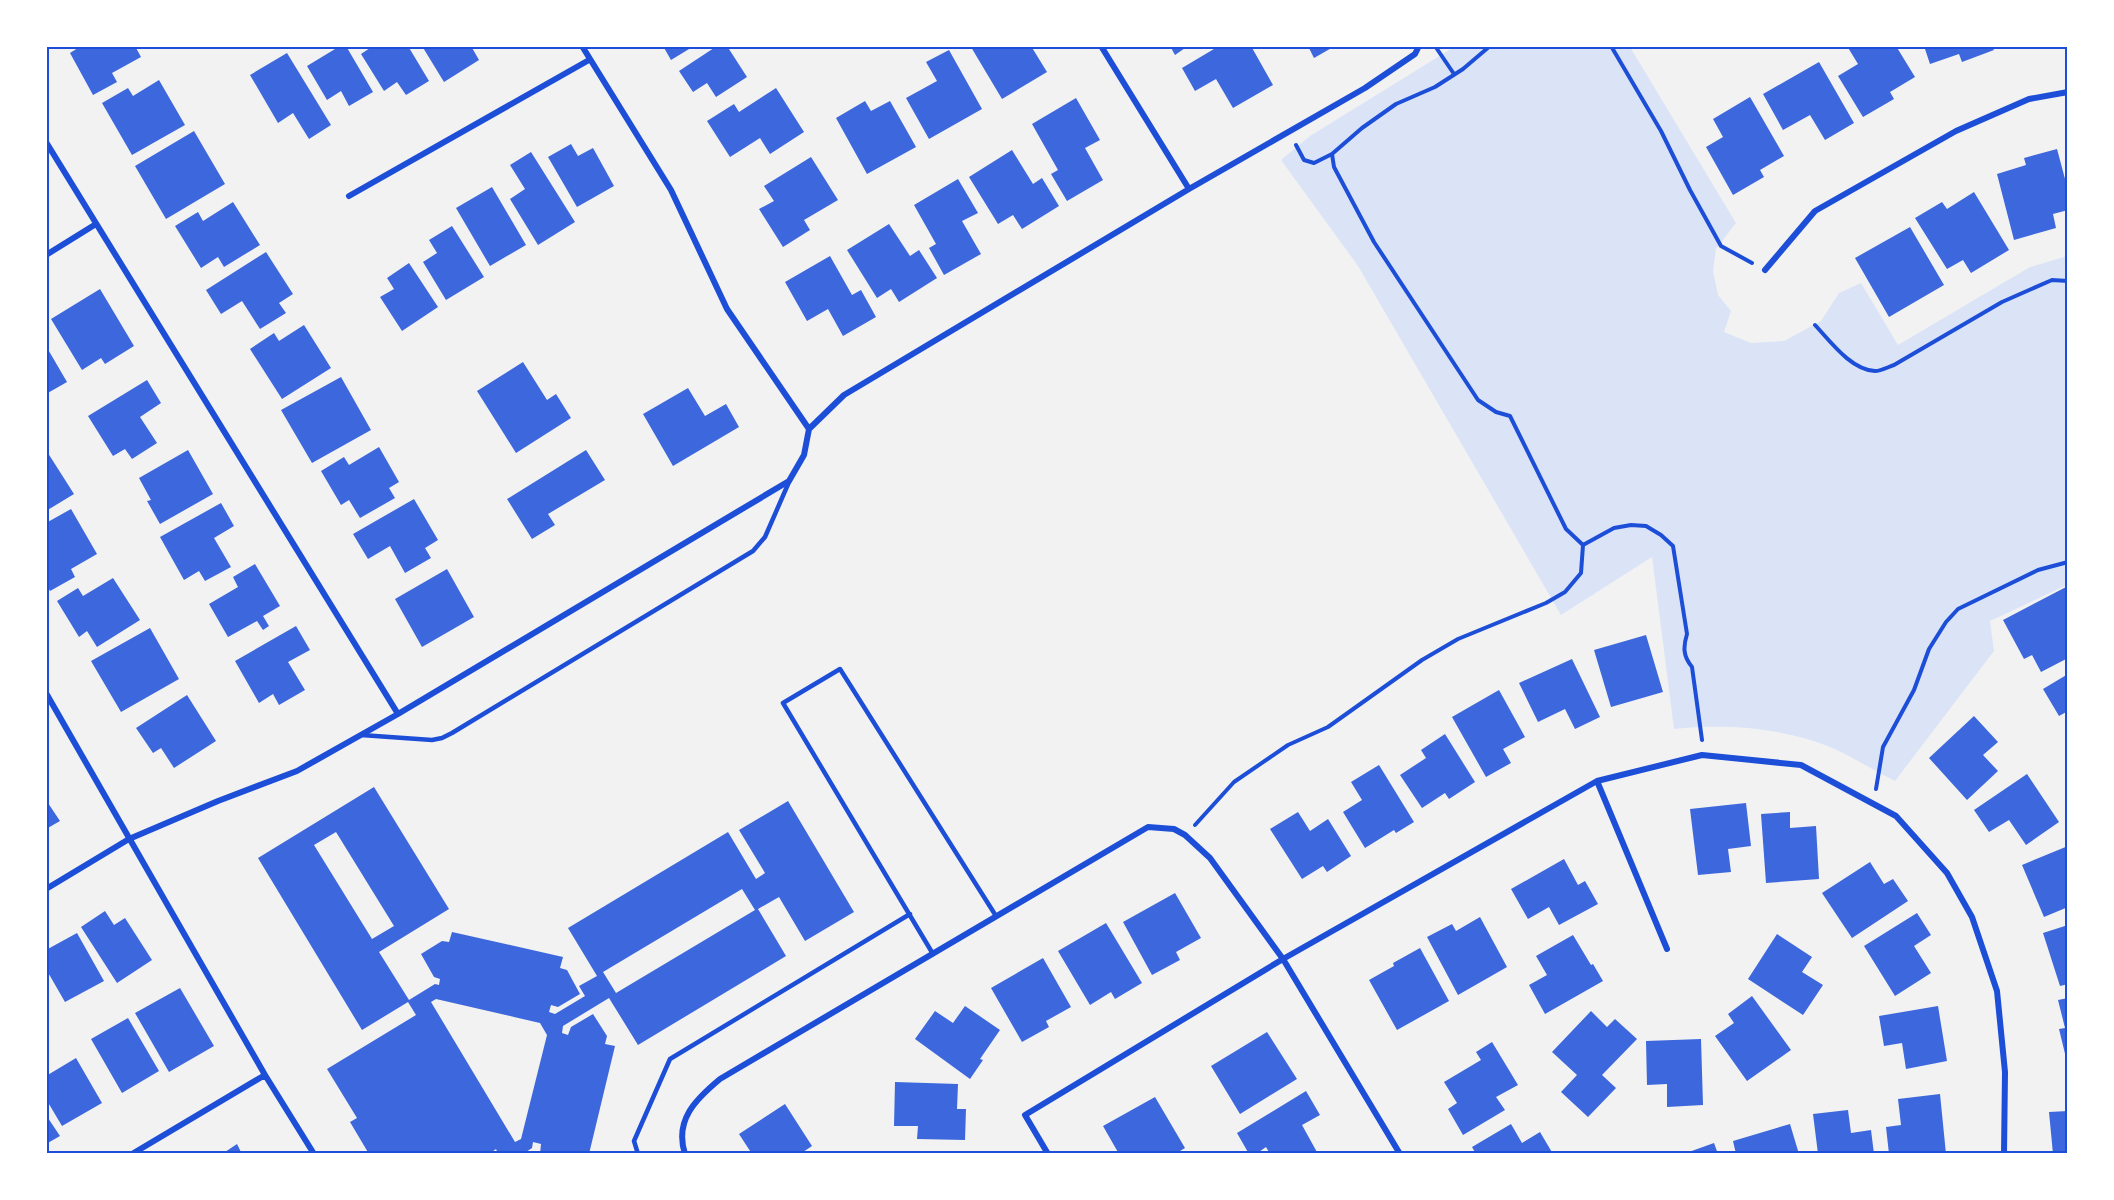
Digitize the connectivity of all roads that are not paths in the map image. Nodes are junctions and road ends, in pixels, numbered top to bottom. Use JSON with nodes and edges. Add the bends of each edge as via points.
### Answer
{"nodes":[{"id":1,"x":582,"y":46,"type":"edge"},
{"id":2,"x":1101,"y":46,"type":"edge"},
{"id":3,"x":1419,"y":46,"type":"edge"},
{"id":4,"x":589,"y":60,"type":"junction"},
{"id":5,"x":2067,"y":92,"type":"edge"},
{"id":6,"x":46,"y":142,"type":"edge"},
{"id":7,"x":1189,"y":189,"type":"junction"},
{"id":8,"x":349,"y":196,"type":"dead end"},
{"id":9,"x":96,"y":224,"type":"junction"},
{"id":10,"x":46,"y":255,"type":"edge"},
{"id":11,"x":1765,"y":270,"type":"road end"},
{"id":12,"x":809,"y":429,"type":"junction"},
{"id":13,"x":789,"y":481,"type":"junction"},
{"id":14,"x":46,"y":693,"type":"edge"},
{"id":15,"x":398,"y":714,"type":"junction"},
{"id":16,"x":361,"y":735,"type":"junction"},
{"id":17,"x":1597,"y":781,"type":"junction"},
{"id":18,"x":129,"y":839,"type":"junction"},
{"id":19,"x":46,"y":889,"type":"edge"},
{"id":20,"x":910,"y":915,"type":"junction"},
{"id":21,"x":996,"y":916,"type":"junction"},
{"id":22,"x":1667,"y":948,"type":"dead end"},
{"id":23,"x":933,"y":954,"type":"junction"},
{"id":24,"x":1283,"y":959,"type":"junction"},
{"id":25,"x":265,"y":1074,"type":"junction"},
{"id":26,"x":132,"y":1154,"type":"edge"},
{"id":27,"x":314,"y":1154,"type":"edge"},
{"id":28,"x":638,"y":1154,"type":"edge"},
{"id":29,"x":685,"y":1154,"type":"edge"},
{"id":30,"x":1048,"y":1154,"type":"edge"},
{"id":31,"x":1400,"y":1154,"type":"edge"},
{"id":32,"x":2004,"y":1154,"type":"edge"}],
"edges":[{"from":1,"to":4,"type":"street"},
{"from":2,"to":7,"type":"street"},
{"from":3,"to":7,"type":"street","via":[[1415,54],[1373,82]]},
{"from":4,"to":8,"type":"street"},
{"from":4,"to":12,"type":"street","via":[[671,190],[727,309]]},
{"from":5,"to":11,"type":"street","via":[[2029,99],[1956,131],[1815,211]]},
{"from":6,"to":9,"type":"street"},
{"from":7,"to":12,"type":"street","via":[[844,395]]},
{"from":9,"to":10,"type":"street"},
{"from":9,"to":15,"type":"street"},
{"from":12,"to":13,"type":"street","via":[[804,454]]},
{"from":13,"to":15,"type":"street"},
{"from":13,"to":16,"type":"lane","via":[[765,537],[753,551],[452,733],[432,740]]},
{"from":14,"to":18,"type":"street"},
{"from":15,"to":16,"type":"street"},
{"from":16,"to":18,"type":"street","via":[[297,771]]},
{"from":17,"to":22,"type":"street"},
{"from":17,"to":24,"type":"street"},
{"from":17,"to":32,"type":"street","via":[[1702,755],[1801,765],[1896,816],[1947,873],[1972,917],[1997,991],[2005,1072]]},
{"from":18,"to":19,"type":"street"},
{"from":18,"to":25,"type":"street"},
{"from":20,"to":21,"type":"lane","via":[[783,703],[840,669]]},
{"from":20,"to":23,"type":"lane"},
{"from":20,"to":28,"type":"lane","via":[[670,1059],[634,1141]]},
{"from":21,"to":23,"type":"street"},
{"from":21,"to":24,"type":"street","via":[[1148,827],[1174,829],[1210,858]]},
{"from":23,"to":29,"type":"street","via":[[720,1079],[698,1097],[684,1120]]},
{"from":24,"to":30,"type":"street","via":[[1025,1115]]},
{"from":24,"to":31,"type":"street"},
{"from":25,"to":26,"type":"street"},
{"from":25,"to":27,"type":"street"}]}
